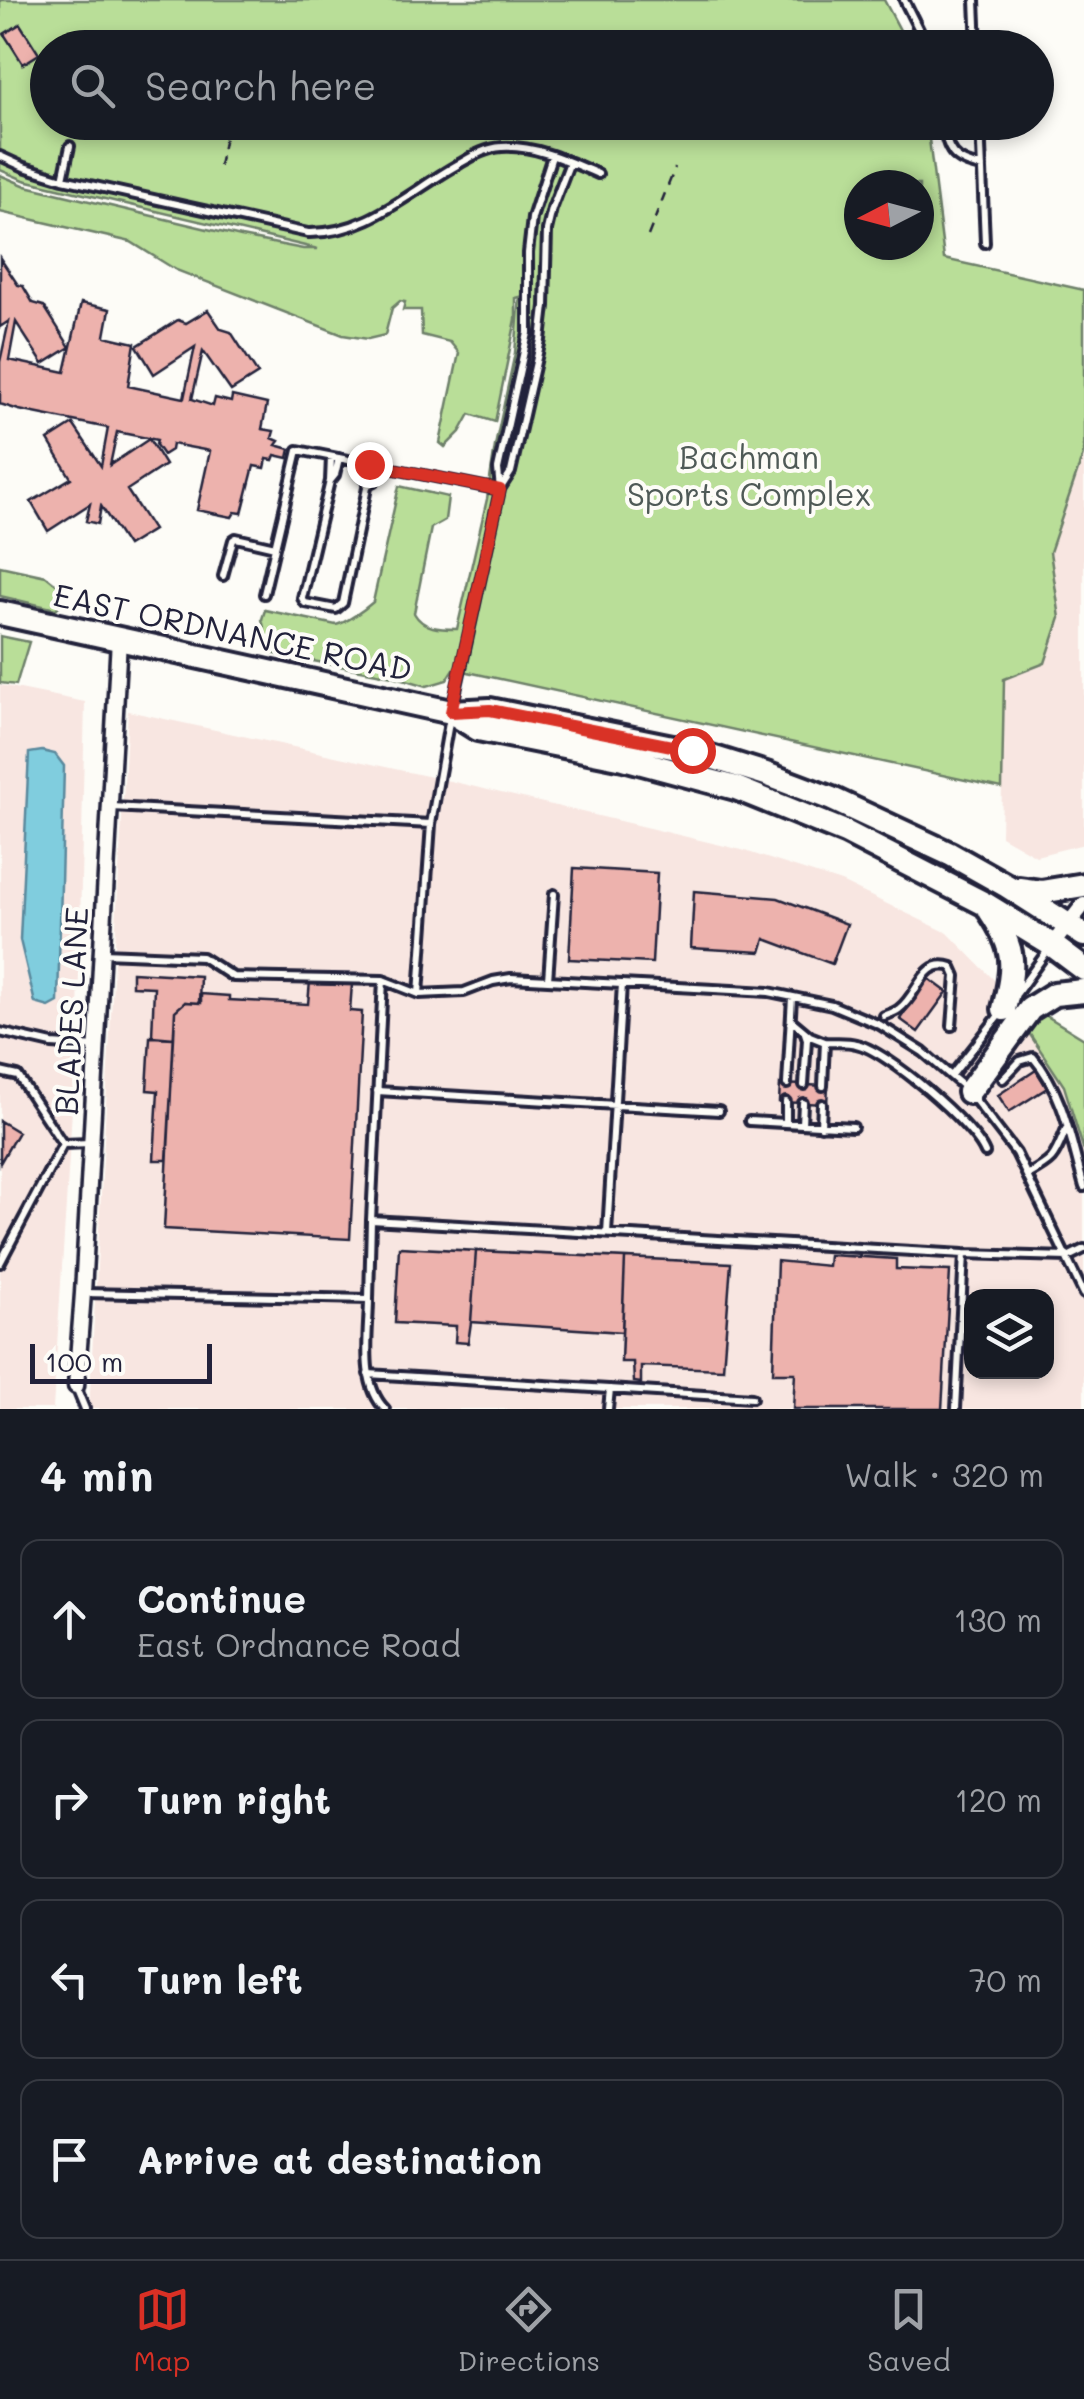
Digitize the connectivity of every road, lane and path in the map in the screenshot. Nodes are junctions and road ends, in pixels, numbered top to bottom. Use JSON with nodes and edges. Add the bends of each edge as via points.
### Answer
{"nodes":[{"id":1,"x":904,"y":0,"type":"edge"},
{"id":2,"x":974,"y":0,"type":"edge"},
{"id":3,"x":919,"y":30,"type":"edge"},
{"id":4,"x":975,"y":30,"type":"edge"},
{"id":5,"x":224,"y":140,"type":"edge"},
{"id":6,"x":945,"y":140,"type":"edge"},
{"id":7,"x":981,"y":140,"type":"edge"},
{"id":8,"x":70,"y":146,"type":"dead end"},
{"id":9,"x":0,"y":156,"type":"edge"},
{"id":10,"x":552,"y":156,"type":"junction"},
{"id":11,"x":570,"y":162,"type":"junction"},
{"id":12,"x":219,"y":166,"type":"dead end"},
{"id":13,"x":982,"y":167,"type":"junction"},
{"id":14,"x":675,"y":168,"type":"dead end"},
{"id":15,"x":598,"y":174,"type":"dead end"},
{"id":16,"x":63,"y":179,"type":"junction"},
{"id":17,"x":648,"y":236,"type":"dead end"},
{"id":18,"x":985,"y":243,"type":"dead end"},
{"id":19,"x":335,"y":457,"type":"junction"},
{"id":20,"x":374,"y":465,"type":"junction"},
{"id":21,"x":500,"y":490,"type":"junction"},
{"id":22,"x":275,"y":547,"type":"junction"},
{"id":23,"x":223,"y":576,"type":"dead end"},
{"id":24,"x":264,"y":594,"type":"dead end"},
{"id":25,"x":0,"y":613,"type":"edge"},
{"id":26,"x":119,"y":639,"type":"junction"},
{"id":27,"x":451,"y":712,"type":"junction"},
{"id":28,"x":110,"y":807,"type":"junction"},
{"id":29,"x":430,"y":824,"type":"junction"},
{"id":30,"x":1084,"y":885,"type":"edge"},
{"id":31,"x":1007,"y":886,"type":"junction"},
{"id":32,"x":554,"y":894,"type":"dead end"},
{"id":33,"x":985,"y":904,"type":"junction"},
{"id":34,"x":1084,"y":904,"type":"edge"},
{"id":35,"x":1079,"y":930,"type":"edge"},
{"id":36,"x":101,"y":953,"type":"junction"},
{"id":37,"x":1067,"y":957,"type":"edge"},
{"id":38,"x":383,"y":980,"type":"junction"},
{"id":39,"x":548,"y":980,"type":"junction"},
{"id":40,"x":622,"y":984,"type":"junction"},
{"id":41,"x":1084,"y":990,"type":"edge"},
{"id":42,"x":419,"y":994,"type":"junction"},
{"id":43,"x":792,"y":997,"type":"junction"},
{"id":44,"x":1004,"y":1009,"type":"junction"},
{"id":45,"x":884,"y":1016,"type":"dead end"},
{"id":46,"x":791,"y":1020,"type":"junction"},
{"id":47,"x":952,"y":1026,"type":"dead end"},
{"id":48,"x":0,"y":1032,"type":"edge"},
{"id":49,"x":805,"y":1032,"type":"junction"},
{"id":50,"x":824,"y":1042,"type":"junction"},
{"id":51,"x":96,"y":1047,"type":"junction"},
{"id":52,"x":0,"y":1072,"type":"edge"},
{"id":53,"x":952,"y":1074,"type":"junction"},
{"id":54,"x":1003,"y":1079,"type":"dead end"},
{"id":55,"x":787,"y":1084,"type":"dead end"},
{"id":56,"x":804,"y":1085,"type":"dead end"},
{"id":57,"x":823,"y":1086,"type":"dead end"},
{"id":58,"x":378,"y":1091,"type":"junction"},
{"id":59,"x":970,"y":1092,"type":"junction"},
{"id":60,"x":786,"y":1102,"type":"dead end"},
{"id":61,"x":803,"y":1103,"type":"dead end"},
{"id":62,"x":615,"y":1104,"type":"junction"},
{"id":63,"x":822,"y":1104,"type":"dead end"},
{"id":64,"x":719,"y":1110,"type":"dead end"},
{"id":65,"x":750,"y":1121,"type":"dead end"},
{"id":66,"x":786,"y":1124,"type":"junction"},
{"id":67,"x":802,"y":1124,"type":"junction"},
{"id":68,"x":821,"y":1126,"type":"junction"},
{"id":69,"x":1067,"y":1127,"type":"junction"},
{"id":70,"x":853,"y":1128,"type":"dead end"},
{"id":71,"x":91,"y":1143,"type":"junction"},
{"id":72,"x":64,"y":1144,"type":"junction"},
{"id":73,"x":985,"y":1154,"type":"dead end"},
{"id":74,"x":1027,"y":1175,"type":"junction"},
{"id":75,"x":1084,"y":1186,"type":"edge"},
{"id":76,"x":371,"y":1220,"type":"junction"},
{"id":77,"x":607,"y":1233,"type":"junction"},
{"id":78,"x":1084,"y":1249,"type":"edge"},
{"id":79,"x":964,"y":1254,"type":"junction"},
{"id":80,"x":1068,"y":1257,"type":"junction"},
{"id":81,"x":0,"y":1263,"type":"edge"},
{"id":82,"x":83,"y":1293,"type":"junction"},
{"id":83,"x":1084,"y":1294,"type":"edge"},
{"id":84,"x":369,"y":1299,"type":"junction"},
{"id":85,"x":368,"y":1374,"type":"junction"},
{"id":86,"x":76,"y":1386,"type":"joint"},
{"id":87,"x":610,"y":1389,"type":"junction"},
{"id":88,"x":752,"y":1398,"type":"dead end"},
{"id":89,"x":85,"y":1409,"type":"edge"},
{"id":90,"x":385,"y":1409,"type":"edge"},
{"id":91,"x":608,"y":1409,"type":"edge"},
{"id":92,"x":956,"y":1409,"type":"edge"}],
"edges":[{"from":1,"to":3,"type":"lane"},
{"from":2,"to":4,"type":"lane"},
{"from":5,"to":12,"type":"path"},
{"from":6,"to":13,"type":"lane","via":[[955,156]]},
{"from":7,"to":13,"type":"lane"},
{"from":8,"to":16,"type":"lane"},
{"from":9,"to":16,"type":"lane"},
{"from":10,"to":11,"type":"lane"},
{"from":10,"to":16,"type":"lane","via":[[511,147],[481,152],[371,219],[321,233]]},
{"from":10,"to":21,"type":"lane","via":[[530,229],[528,333],[498,468]]},
{"from":11,"to":15,"type":"lane"},
{"from":11,"to":21,"type":"lane","via":[[547,230],[534,377],[511,472]]},
{"from":13,"to":18,"type":"lane"},
{"from":14,"to":17,"type":"path"},
{"from":19,"to":20,"type":"lane"},
{"from":19,"to":20,"type":"lane","via":[[305,603],[336,609],[343,603]]},
{"from":19,"to":22,"type":"lane","via":[[298,450]]},
{"from":20,"to":21,"type":"lane"},
{"from":21,"to":27,"type":"lane"},
{"from":22,"to":23,"type":"lane","via":[[236,538]]},
{"from":22,"to":24,"type":"lane"},
{"from":25,"to":26,"type":"main road","name":"EAST ORDNANCE ROAD"},
{"from":26,"to":27,"type":"main road","name":"EAST ORDNANCE ROAD"},
{"from":26,"to":28,"type":"street","name":"BLADES LANE"},
{"from":27,"to":29,"type":"lane"},
{"from":27,"to":31,"type":"main road","name":"EAST ORDNANCE ROAD","via":[[490,710],[692,750],[887,823]]},
{"from":27,"to":33,"type":"main road","name":"EAST ORDNANCE ROAD","via":[[478,729],[736,788],[845,832]]},
{"from":28,"to":29,"type":"lane"},
{"from":28,"to":36,"type":"street","name":"BLADES LANE"},
{"from":29,"to":42,"type":"lane"},
{"from":30,"to":31,"type":"main road","via":[[1041,892]]},
{"from":31,"to":35,"type":"main road","name":"EAST ORDNANCE ROAD"},
{"from":32,"to":39,"type":"lane"},
{"from":33,"to":37,"type":"main road","name":"EAST ORDNANCE ROAD"},
{"from":33,"to":44,"type":"main road","via":[[1010,949]]},
{"from":34,"to":35,"type":"street"},
{"from":35,"to":37,"type":"street"},
{"from":36,"to":38,"type":"lane","via":[[202,958],[233,977]]},
{"from":36,"to":51,"type":"street","name":"BLADES LANE"},
{"from":37,"to":44,"type":"lane"},
{"from":38,"to":42,"type":"lane"},
{"from":38,"to":58,"type":"lane"},
{"from":39,"to":40,"type":"lane"},
{"from":39,"to":42,"type":"lane","via":[[510,978],[464,992]]},
{"from":40,"to":43,"type":"lane"},
{"from":40,"to":62,"type":"lane"},
{"from":41,"to":59,"type":"main road","via":[[1054,994],[1030,1009]]},
{"from":43,"to":46,"type":"lane"},
{"from":43,"to":53,"type":"lane","via":[[880,1024]]},
{"from":44,"to":53,"type":"lane"},
{"from":45,"to":47,"type":"lane","via":[[901,1008],[941,963],[956,976]]},
{"from":46,"to":49,"type":"lane"},
{"from":46,"to":55,"type":"lane"},
{"from":48,"to":51,"type":"lane"},
{"from":49,"to":50,"type":"lane"},
{"from":49,"to":56,"type":"lane"},
{"from":50,"to":57,"type":"lane"},
{"from":50,"to":73,"type":"lane","via":[[858,1044],[895,1066],[959,1118]]},
{"from":51,"to":71,"type":"street","name":"BLADES LANE"},
{"from":52,"to":72,"type":"lane","via":[[18,1076]]},
{"from":53,"to":59,"type":"lane"},
{"from":54,"to":69,"type":"lane","via":[[1033,1058],[1056,1092]]},
{"from":58,"to":62,"type":"lane"},
{"from":58,"to":76,"type":"lane"},
{"from":59,"to":74,"type":"lane"},
{"from":60,"to":66,"type":"lane"},
{"from":61,"to":67,"type":"lane"},
{"from":62,"to":64,"type":"lane"},
{"from":62,"to":77,"type":"lane"},
{"from":63,"to":68,"type":"lane"},
{"from":65,"to":66,"type":"lane"},
{"from":66,"to":67,"type":"lane"},
{"from":67,"to":68,"type":"lane"},
{"from":68,"to":70,"type":"lane"},
{"from":69,"to":74,"type":"lane","via":[[1050,1163]]},
{"from":69,"to":75,"type":"lane"},
{"from":71,"to":72,"type":"lane"},
{"from":71,"to":82,"type":"street","name":"BLADES LANE"},
{"from":72,"to":81,"type":"lane"},
{"from":74,"to":80,"type":"lane"},
{"from":76,"to":77,"type":"lane"},
{"from":76,"to":84,"type":"lane"},
{"from":77,"to":79,"type":"lane"},
{"from":78,"to":80,"type":"lane"},
{"from":79,"to":80,"type":"lane"},
{"from":79,"to":92,"type":"lane"},
{"from":80,"to":83,"type":"lane"},
{"from":82,"to":84,"type":"lane"},
{"from":82,"to":86,"type":"street","name":"BLADES LANE"},
{"from":84,"to":85,"type":"lane"},
{"from":85,"to":87,"type":"lane"},
{"from":85,"to":90,"type":"lane"},
{"from":86,"to":89,"type":"lane"},
{"from":87,"to":88,"type":"lane"},
{"from":87,"to":91,"type":"lane"}]}
